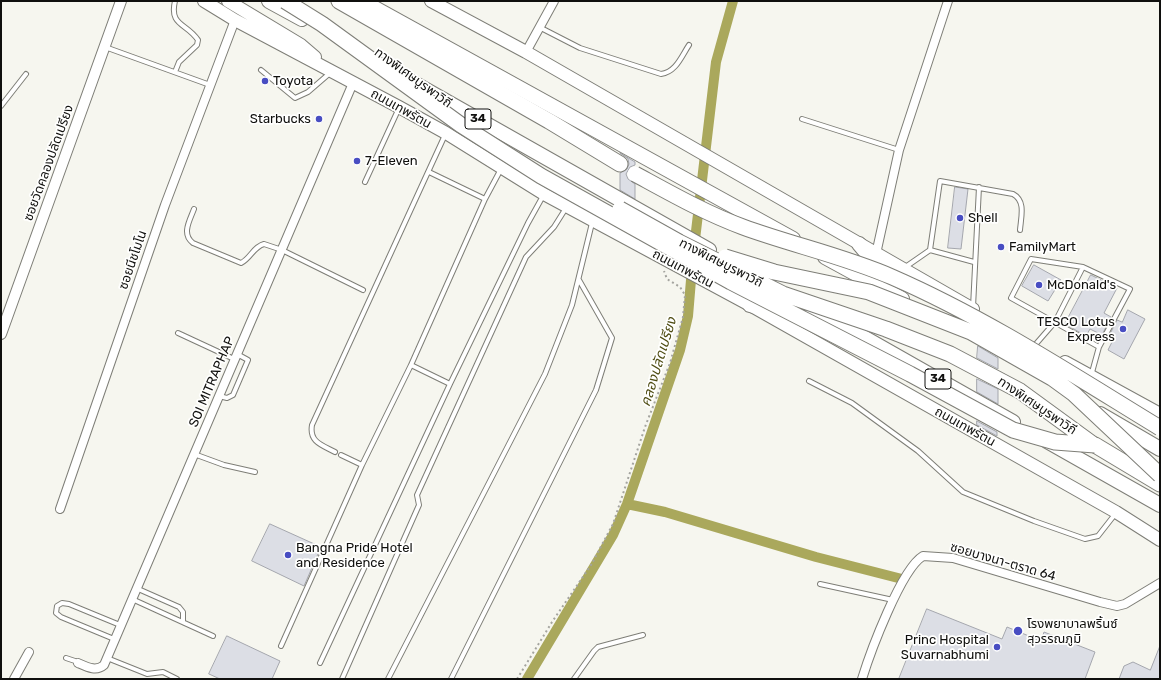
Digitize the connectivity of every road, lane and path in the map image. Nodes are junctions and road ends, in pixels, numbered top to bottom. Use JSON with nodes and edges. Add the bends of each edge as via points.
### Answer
{"nodes":[{"id":1,"x":121,"y":1,"type":"edge"},
{"id":2,"x":175,"y":1,"type":"edge"},
{"id":3,"x":204,"y":1,"type":"edge"},
{"id":4,"x":228,"y":1,"type":"edge"},
{"id":5,"x":269,"y":1,"type":"edge"},
{"id":6,"x":286,"y":1,"type":"edge"},
{"id":7,"x":303,"y":1,"type":"edge"},
{"id":8,"x":339,"y":1,"type":"edge"},
{"id":9,"x":362,"y":1,"type":"edge"},
{"id":10,"x":554,"y":1,"type":"edge"},
{"id":11,"x":948,"y":1,"type":"edge"},
{"id":12,"x":439,"y":3,"type":"edge"},
{"id":13,"x":235,"y":20,"type":"junction"},
{"id":14,"x":540,"y":28,"type":"junction"},
{"id":15,"x":689,"y":45,"type":"dead end"},
{"id":16,"x":105,"y":47,"type":"junction"},
{"id":17,"x":526,"y":52,"type":"junction"},
{"id":18,"x":261,"y":70,"type":"dead end"},
{"id":19,"x":175,"y":72,"type":"junction"},
{"id":20,"x":332,"y":72,"type":"junction"},
{"id":21,"x":26,"y":74,"type":"dead end"},
{"id":22,"x":353,"y":83,"type":"junction"},
{"id":23,"x":210,"y":85,"type":"junction"},
{"id":24,"x":1,"y":106,"type":"edge"},
{"id":25,"x":399,"y":107,"type":"junction"},
{"id":26,"x":802,"y":119,"type":"dead end"},
{"id":27,"x":446,"y":134,"type":"junction"},
{"id":28,"x":899,"y":150,"type":"junction"},
{"id":29,"x":620,"y":164,"type":"dead end"},
{"id":30,"x":502,"y":168,"type":"junction"},
{"id":31,"x":429,"y":172,"type":"junction"},
{"id":32,"x":635,"y":174,"type":"dead end"},
{"id":33,"x":365,"y":182,"type":"dead end"},
{"id":34,"x":979,"y":187,"type":"junction"},
{"id":35,"x":544,"y":194,"type":"junction"},
{"id":36,"x":485,"y":199,"type":"junction"},
{"id":37,"x":567,"y":206,"type":"junction"},
{"id":38,"x":194,"y":209,"type":"dead end"},
{"id":39,"x":593,"y":220,"type":"junction"},
{"id":40,"x":1020,"y":230,"type":"dead end"},
{"id":41,"x":683,"y":239,"type":"junction"},
{"id":42,"x":859,"y":244,"type":"junction"},
{"id":43,"x":282,"y":250,"type":"junction"},
{"id":44,"x":930,"y":250,"type":"junction"},
{"id":45,"x":876,"y":254,"type":"junction"},
{"id":46,"x":974,"y":262,"type":"junction"},
{"id":47,"x":1083,"y":267,"type":"junction"},
{"id":48,"x":902,"y":269,"type":"junction"},
{"id":49,"x":664,"y":271,"type":"dead end"},
{"id":50,"x":578,"y":280,"type":"junction"},
{"id":51,"x":363,"y":290,"type":"dead end"},
{"id":52,"x":750,"y":305,"type":"junction"},
{"id":53,"x":912,"y":305,"type":"junction"},
{"id":54,"x":973,"y":309,"type":"junction"},
{"id":55,"x":1055,"y":322,"type":"junction"},
{"id":56,"x":849,"y":329,"type":"junction"},
{"id":57,"x":178,"y":333,"type":"dead end"},
{"id":58,"x":1,"y":334,"type":"edge"},
{"id":59,"x":1035,"y":345,"type":"junction"},
{"id":60,"x":1099,"y":347,"type":"junction"},
{"id":61,"x":235,"y":357,"type":"junction"},
{"id":62,"x":411,"y":365,"type":"junction"},
{"id":63,"x":1091,"y":376,"type":"junction"},
{"id":64,"x":809,"y":381,"type":"dead end"},
{"id":65,"x":450,"y":384,"type":"junction"},
{"id":66,"x":219,"y":396,"type":"junction"},
{"id":67,"x":1160,"y":414,"type":"edge"},
{"id":68,"x":1160,"y":428,"type":"edge"},
{"id":69,"x":1095,"y":445,"type":"junction"},
{"id":70,"x":1160,"y":449,"type":"edge"},
{"id":71,"x":335,"y":452,"type":"dead end"},
{"id":72,"x":194,"y":454,"type":"junction"},
{"id":73,"x":340,"y":455,"type":"dead end"},
{"id":74,"x":362,"y":465,"type":"junction"},
{"id":75,"x":255,"y":472,"type":"dead end"},
{"id":76,"x":1160,"y":475,"type":"edge"},
{"id":77,"x":1160,"y":484,"type":"edge"},
{"id":78,"x":1160,"y":505,"type":"edge"},
{"id":79,"x":60,"y":509,"type":"dead end"},
{"id":80,"x":1116,"y":512,"type":"junction"},
{"id":81,"x":1160,"y":540,"type":"edge"},
{"id":82,"x":1160,"y":583,"type":"edge"},
{"id":83,"x":820,"y":584,"type":"dead end"},
{"id":84,"x":136,"y":588,"type":"junction"},
{"id":85,"x":131,"y":599,"type":"junction"},
{"id":86,"x":894,"y":600,"type":"junction"},
{"id":87,"x":184,"y":622,"type":"junction"},
{"id":88,"x":120,"y":625,"type":"junction"},
{"id":89,"x":643,"y":635,"type":"dead end"},
{"id":90,"x":213,"y":636,"type":"dead end"},
{"id":91,"x":114,"y":639,"type":"junction"},
{"id":92,"x":281,"y":646,"type":"dead end"},
{"id":93,"x":29,"y":652,"type":"dead end"},
{"id":94,"x":66,"y":658,"type":"dead end"},
{"id":95,"x":107,"y":658,"type":"junction"},
{"id":96,"x":77,"y":662,"type":"joint"},
{"id":97,"x":320,"y":663,"type":"dead end"},
{"id":98,"x":14,"y":679,"type":"edge"},
{"id":99,"x":177,"y":679,"type":"edge"},
{"id":100,"x":342,"y":679,"type":"edge"},
{"id":101,"x":388,"y":679,"type":"edge"},
{"id":102,"x":451,"y":679,"type":"edge"},
{"id":103,"x":517,"y":679,"type":"edge"},
{"id":104,"x":574,"y":679,"type":"edge"},
{"id":105,"x":862,"y":679,"type":"edge"}],
"edges":[{"from":1,"to":16,"type":"street","name":"ซอยวัดคลองปลัดเปรียง"},
{"from":2,"to":19,"type":"lane","via":[[174,18],[198,40],[197,45],[179,62]]},
{"from":3,"to":13,"type":"main road","name":"ถนนเทพรัตน","number":"34"},
{"from":4,"to":20,"type":"main road","via":[[301,45]]},
{"from":5,"to":41,"type":"highway","number":"34"},
{"from":6,"to":69,"type":"highway","bridge":true,"via":[[322,24],[461,125],[541,176],[673,251],[1013,430],[1055,442]]},
{"from":7,"to":41,"type":"highway","name":"ทางพิเศษบูรพาวิถี","bridge":true,"via":[[328,16],[486,130],[546,168]]},
{"from":8,"to":29,"type":"highway","name":"ทางพิเศษบูรพาวิถี"},
{"from":9,"to":53,"type":"highway"},
{"from":10,"to":14,"type":"street"},
{"from":11,"to":28,"type":"street"},
{"from":12,"to":17,"type":"main road"},
{"from":13,"to":20,"type":"main road","name":"ถนนเทพรัตน","number":"34"},
{"from":13,"to":23,"type":"street","name":"ซอยนีชโมโน"},
{"from":14,"to":15,"type":"lane","via":[[580,48],[661,74],[674,70]]},
{"from":14,"to":17,"type":"street"},
{"from":16,"to":19,"type":"lane"},
{"from":16,"to":58,"type":"street","name":"ซอยวัดคลองปลัดเปรียง"},
{"from":17,"to":42,"type":"main road"},
{"from":18,"to":20,"type":"lane","via":[[295,98],[308,92]]},
{"from":19,"to":23,"type":"lane"},
{"from":20,"to":22,"type":"main road","name":"ถนนเทพรัตน","number":"34"},
{"from":21,"to":24,"type":"lane"},
{"from":22,"to":25,"type":"main road","name":"ถนนเทพรัตน","number":"34"},
{"from":22,"to":43,"type":"street","name":"SOI MITRAPHAP"},
{"from":23,"to":79,"type":"street","name":"ซอยนีชโมโน","via":[[165,205]]},
{"from":25,"to":27,"type":"main road","name":"ถนนเทพรัตน","number":"34"},
{"from":25,"to":33,"type":"lane"},
{"from":26,"to":28,"type":"lane"},
{"from":27,"to":30,"type":"main road","name":"ถนนเทพรัตน","number":"34"},
{"from":27,"to":31,"type":"lane"},
{"from":28,"to":45,"type":"street"},
{"from":30,"to":35,"type":"main road","name":"ถนนเทพรัตน","number":"34"},
{"from":30,"to":36,"type":"lane"},
{"from":31,"to":36,"type":"lane"},
{"from":31,"to":71,"type":"lane","via":[[312,425],[310,434],[314,440]]},
{"from":32,"to":68,"type":"highway","bridge":true,"via":[[688,203],[744,228],[860,264],[922,290],[1018,343]]},
{"from":34,"to":40,"type":"lane","via":[[1018,196],[1022,206]]},
{"from":34,"to":44,"type":"lane","via":[[940,181]]},
{"from":34,"to":46,"type":"lane"},
{"from":35,"to":37,"type":"main road","name":"ถนนเทพรัตน","number":"34"},
{"from":35,"to":65,"type":"lane"},
{"from":36,"to":62,"type":"lane"},
{"from":37,"to":39,"type":"main road","name":"ถนนเทพรัตน","number":"34"},
{"from":37,"to":100,"type":"lane","via":[[554,227],[526,257],[417,496],[419,505]]},
{"from":38,"to":43,"type":"lane","via":[[186,230],[187,237],[193,243],[241,263],[260,245]]},
{"from":39,"to":50,"type":"lane"},
{"from":39,"to":52,"type":"main road","name":"ถนนเทพรัตน","number":"34"},
{"from":41,"to":56,"type":"highway","number":"34","via":[[716,254]]},
{"from":41,"to":69,"type":"highway","name":"ทางพิเศษบูรพาวิถี","bridge":true,"via":[[783,294],[950,354],[1020,392]]},
{"from":41,"to":76,"type":"highway","bridge":true,"via":[[755,267],[870,292],[971,332],[1052,378],[1074,394]]},
{"from":42,"to":45,"type":"main road"},
{"from":42,"to":53,"type":"highway"},
{"from":43,"to":51,"type":"lane"},
{"from":43,"to":61,"type":"street","name":"SOI MITRAPHAP"},
{"from":44,"to":46,"type":"lane"},
{"from":44,"to":48,"type":"lane"},
{"from":45,"to":48,"type":"main road"},
{"from":46,"to":54,"type":"lane"},
{"from":47,"to":55,"type":"lane"},
{"from":47,"to":55,"type":"lane","via":[[1031,259],[1011,298]]},
{"from":47,"to":60,"type":"lane","via":[[1130,289]]},
{"from":48,"to":54,"type":"main road"},
{"from":49,"to":103,"type":"path","via":[[667,279],[680,287],[685,295],[683,317],[670,363],[612,524],[583,578]]},
{"from":50,"to":101,"type":"lane","via":[[572,305],[546,374]]},
{"from":50,"to":102,"type":"lane","via":[[612,338],[596,390]]},
{"from":52,"to":56,"type":"highway"},
{"from":52,"to":80,"type":"main road","name":"ถนนเทพรัตน","number":"34"},
{"from":53,"to":70,"type":"highway"},
{"from":54,"to":59,"type":"main road"},
{"from":55,"to":59,"type":"lane"},
{"from":55,"to":60,"type":"lane"},
{"from":56,"to":78,"type":"highway","number":"34"},
{"from":57,"to":61,"type":"lane"},
{"from":59,"to":63,"type":"main road"},
{"from":60,"to":63,"type":"lane"},
{"from":61,"to":66,"type":"street","name":"SOI MITRAPHAP"},
{"from":61,"to":66,"type":"lane","via":[[248,360],[233,395],[227,398]]},
{"from":62,"to":65,"type":"lane"},
{"from":62,"to":74,"type":"lane"},
{"from":63,"to":67,"type":"main road"},
{"from":64,"to":80,"type":"lane","via":[[852,403],[918,450],[963,492],[1085,539],[1098,536]]},
{"from":65,"to":97,"type":"lane"},
{"from":66,"to":72,"type":"street","name":"SOI MITRAPHAP"},
{"from":69,"to":77,"type":"highway","name":"ทางพิเศษบูรพาวิถี"},
{"from":72,"to":75,"type":"lane","via":[[224,465]]},
{"from":72,"to":84,"type":"street","name":"SOI MITRAPHAP"},
{"from":73,"to":74,"type":"lane"},
{"from":74,"to":92,"type":"lane"},
{"from":80,"to":81,"type":"main road","name":"ถนนเทพรัตน","number":"34"},
{"from":82,"to":86,"type":"street","name":"ซอยบางนา-ตราด 64","via":[[1129,602],[1117,606],[953,558],[923,556],[910,567]]},
{"from":83,"to":86,"type":"lane"},
{"from":84,"to":85,"type":"street","name":"SOI MITRAPHAP"},
{"from":84,"to":87,"type":"lane","via":[[178,607],[184,612]]},
{"from":85,"to":87,"type":"lane"},
{"from":85,"to":88,"type":"street","name":"SOI MITRAPHAP"},
{"from":86,"to":105,"type":"street","name":"ซอยบางนา-ตราด 64","via":[[868,656]]},
{"from":87,"to":90,"type":"lane"},
{"from":88,"to":91,"type":"street","name":"SOI MITRAPHAP"},
{"from":88,"to":91,"type":"lane","via":[[70,604],[62,603],[57,606],[56,613],[61,617]]},
{"from":89,"to":104,"type":"lane","via":[[598,647]]},
{"from":91,"to":95,"type":"street","name":"SOI MITRAPHAP"},
{"from":93,"to":98,"type":"street"},
{"from":94,"to":96,"type":"lane"},
{"from":95,"to":96,"type":"street","via":[[104,665],[95,668],[87,668]]},
{"from":95,"to":99,"type":"lane","via":[[147,674],[163,672]]}]}
